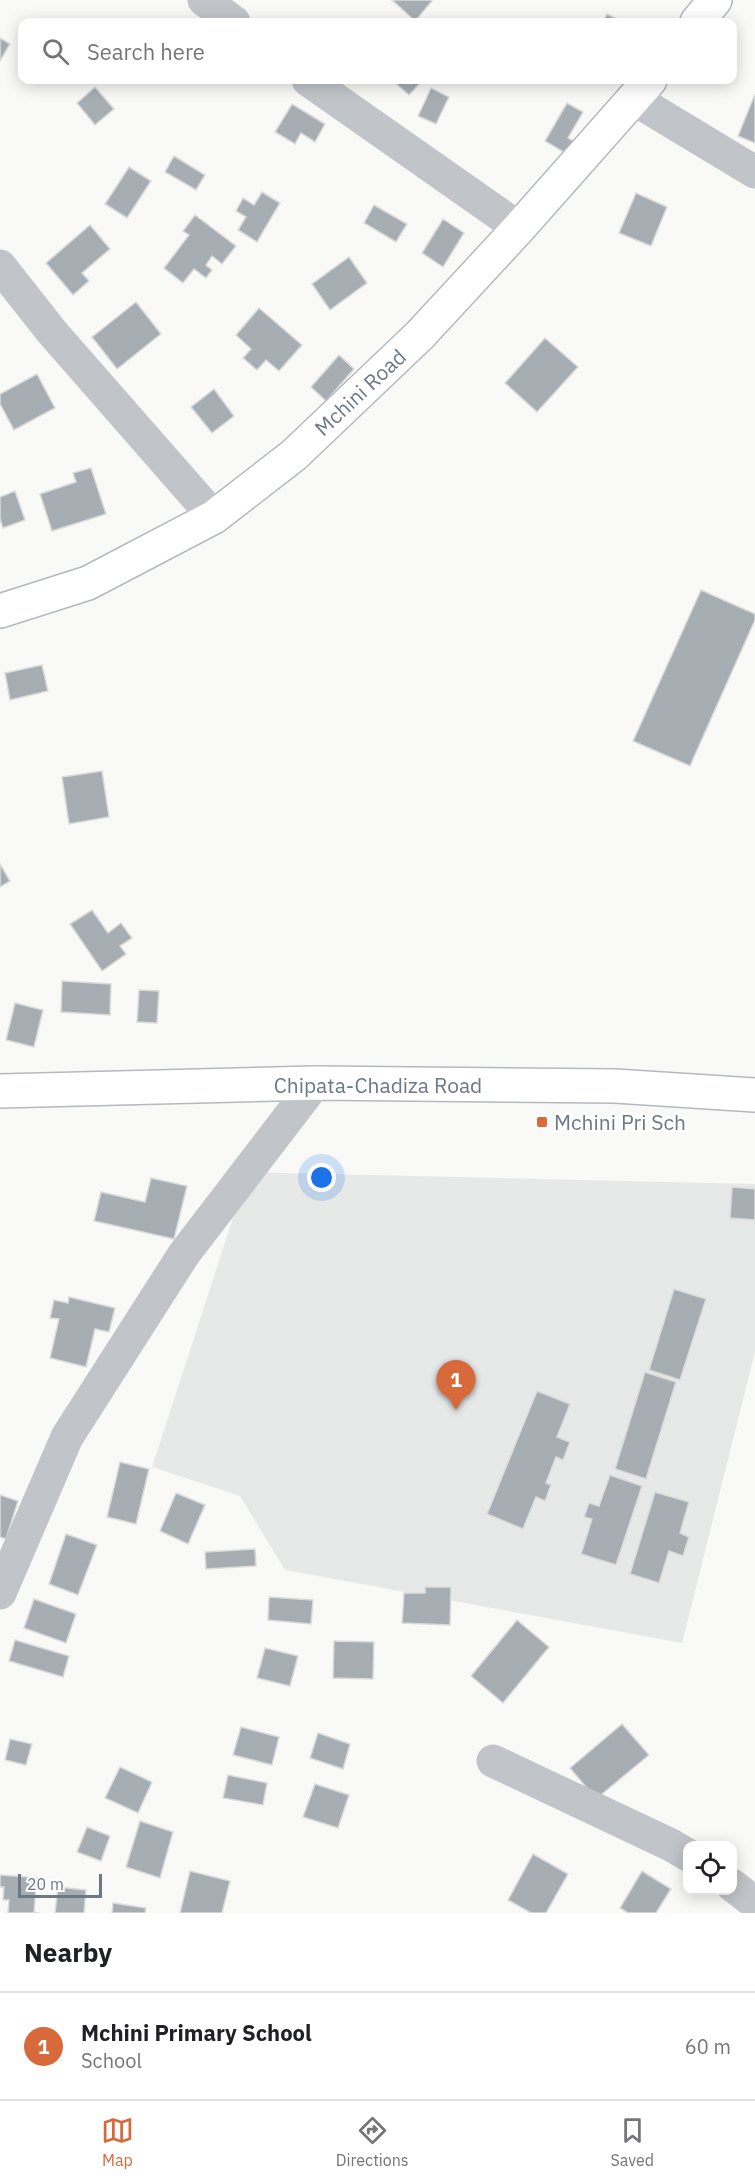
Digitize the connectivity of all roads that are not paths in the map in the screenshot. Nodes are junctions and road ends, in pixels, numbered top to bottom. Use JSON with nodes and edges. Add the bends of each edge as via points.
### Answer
{"nodes":[{"id":1,"x":204,"y":0,"type":"edge"},
{"id":2,"x":715,"y":0,"type":"edge"},
{"id":3,"x":229,"y":18,"type":"edge"},
{"id":4,"x":700,"y":18,"type":"edge"},
{"id":5,"x":314,"y":84,"type":"edge"},
{"id":6,"x":642,"y":89,"type":"edge"},
{"id":7,"x":755,"y":172,"type":"edge"},
{"id":8,"x":519,"y":228,"type":"junction"},
{"id":9,"x":0,"y":266,"type":"edge"},
{"id":10,"x":214,"y":517,"type":"junction"},
{"id":11,"x":0,"y":611,"type":"edge"},
{"id":12,"x":315,"y":1083,"type":"junction"},
{"id":13,"x":0,"y":1092,"type":"edge"},
{"id":14,"x":755,"y":1095,"type":"edge"},
{"id":15,"x":0,"y":1593,"type":"edge"},
{"id":16,"x":493,"y":1761,"type":"dead end"},
{"id":17,"x":683,"y":1852,"type":"edge"},
{"id":18,"x":737,"y":1889,"type":"edge"},
{"id":19,"x":755,"y":1903,"type":"edge"}],
"edges":[{"from":1,"to":3,"type":"street"},
{"from":2,"to":4,"type":"street"},
{"from":5,"to":8,"type":"street"},
{"from":6,"to":7,"type":"street"},
{"from":6,"to":8,"type":"street","name":"Mchini Road"},
{"from":8,"to":10,"type":"street","name":"Mchini Road","via":[[420,335],[294,455]]},
{"from":9,"to":10,"type":"street","via":[[52,332]]},
{"from":10,"to":11,"type":"street","name":"Mchini Road","via":[[88,582]]},
{"from":12,"to":13,"type":"street","name":"Chipata-Chadiza Road"},
{"from":12,"to":14,"type":"street","name":"Chipata-Chadiza Road","via":[[615,1086]]},
{"from":12,"to":15,"type":"street","via":[[184,1254],[67,1437]]},
{"from":16,"to":17,"type":"street"},
{"from":18,"to":19,"type":"street"}]}
